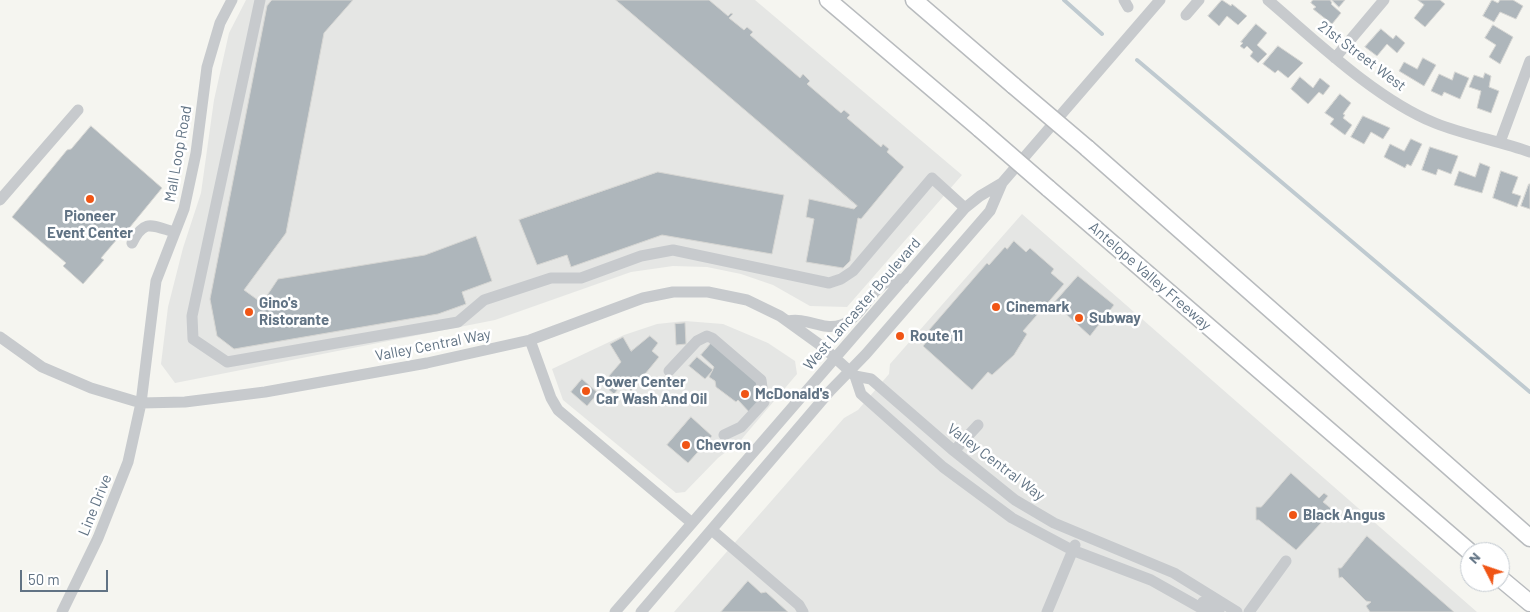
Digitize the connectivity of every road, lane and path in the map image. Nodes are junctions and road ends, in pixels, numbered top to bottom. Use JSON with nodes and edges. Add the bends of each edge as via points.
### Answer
{"nodes":[{"id":1,"x":232,"y":0,"type":"edge"},
{"id":2,"x":260,"y":0,"type":"edge"},
{"id":3,"x":828,"y":0,"type":"edge"},
{"id":4,"x":914,"y":0,"type":"edge"},
{"id":5,"x":1160,"y":0,"type":"edge"},
{"id":6,"x":1199,"y":0,"type":"edge"},
{"id":7,"x":1268,"y":0,"type":"edge"},
{"id":8,"x":1384,"y":0,"type":"edge"},
{"id":9,"x":1186,"y":15,"type":"dead end"},
{"id":10,"x":1335,"y":58,"type":"junction"},
{"id":11,"x":1530,"y":61,"type":"edge"},
{"id":12,"x":78,"y":110,"type":"dead end"},
{"id":13,"x":1500,"y":142,"type":"junction"},
{"id":14,"x":1530,"y":152,"type":"edge"},
{"id":15,"x":1002,"y":183,"type":"junction"},
{"id":16,"x":0,"y":200,"type":"edge"},
{"id":17,"x":965,"y":208,"type":"junction"},
{"id":18,"x":174,"y":232,"type":"junction"},
{"id":19,"x":132,"y":243,"type":"dead end"},
{"id":20,"x":904,"y":279,"type":"junction"},
{"id":21,"x":788,"y":321,"type":"junction"},
{"id":22,"x":0,"y":338,"type":"edge"},
{"id":23,"x":530,"y":340,"type":"junction"},
{"id":24,"x":835,"y":358,"type":"junction"},
{"id":25,"x":669,"y":371,"type":"dead end"},
{"id":26,"x":852,"y":373,"type":"junction"},
{"id":27,"x":141,"y":403,"type":"junction"},
{"id":28,"x":978,"y":425,"type":"dead end"},
{"id":29,"x":724,"y":435,"type":"dead end"},
{"id":30,"x":954,"y":451,"type":"junction"},
{"id":31,"x":692,"y":523,"type":"junction"},
{"id":32,"x":713,"y":531,"type":"junction"},
{"id":33,"x":1080,"y":535,"type":"junction"},
{"id":34,"x":1530,"y":538,"type":"edge"},
{"id":35,"x":1460,"y":543,"type":"edge"},
{"id":36,"x":1072,"y":550,"type":"junction"},
{"id":37,"x":1286,"y":561,"type":"dead end"},
{"id":38,"x":1159,"y":584,"type":"junction"},
{"id":39,"x":1510,"y":587,"type":"edge"},
{"id":40,"x":1530,"y":604,"type":"edge"},
{"id":41,"x":62,"y":612,"type":"edge"},
{"id":42,"x":615,"y":612,"type":"edge"},
{"id":43,"x":641,"y":612,"type":"edge"},
{"id":44,"x":803,"y":612,"type":"edge"},
{"id":45,"x":1047,"y":612,"type":"edge"},
{"id":46,"x":1208,"y":612,"type":"edge"},
{"id":47,"x":1219,"y":612,"type":"edge"},
{"id":48,"x":1237,"y":612,"type":"edge"},
{"id":49,"x":1249,"y":612,"type":"edge"}],
"edges":[{"from":1,"to":18,"type":"street","name":"Mall Loop Road","via":[[220,23],[207,67],[196,153],[184,209]]},
{"from":2,"to":17,"type":"street","via":[[192,316],[193,339],[226,362],[458,322],[484,300],[551,278],[581,278],[641,256],[673,250],[829,283],[853,270],[932,178]]},
{"from":3,"to":35,"type":"highway","name":"Antelope Valley Freeway","bridge":true},
{"from":4,"to":34,"type":"highway","bridge":true},
{"from":5,"to":15,"type":"street","name":"West Lancaster Boulevard"},
{"from":6,"to":9,"type":"street"},
{"from":7,"to":10,"type":"street","name":"21st Street West"},
{"from":8,"to":10,"type":"street"},
{"from":10,"to":13,"type":"street","name":"21st Street West","via":[[1384,94],[1434,123]]},
{"from":11,"to":13,"type":"street"},
{"from":12,"to":16,"type":"street"},
{"from":13,"to":14,"type":"street","name":"21st Street West"},
{"from":15,"to":17,"type":"street","name":"West Lancaster Boulevard"},
{"from":15,"to":26,"type":"street","name":"West Lancaster Boulevard","via":[[990,211]]},
{"from":17,"to":20,"type":"street","name":"West Lancaster Boulevard"},
{"from":18,"to":19,"type":"street","via":[[145,225]]},
{"from":18,"to":27,"type":"street","name":"Mall Loop Road","via":[[156,280]]},
{"from":20,"to":21,"type":"street","via":[[889,280],[841,325],[828,327],[805,320]]},
{"from":20,"to":24,"type":"street","name":"West Lancaster Boulevard"},
{"from":21,"to":23,"type":"street","name":"Valley Central Way","via":[[747,300],[708,292],[673,292],[643,298]]},
{"from":21,"to":24,"type":"street","name":"Valley Central Way"},
{"from":22,"to":27,"type":"street","name":"Valley Central Way","via":[[42,367],[91,388]]},
{"from":23,"to":27,"type":"street","name":"Valley Central Way","via":[[265,392],[186,402]]},
{"from":23,"to":31,"type":"street","via":[[558,410]]},
{"from":24,"to":26,"type":"street","name":"Valley Central Way"},
{"from":24,"to":31,"type":"street","name":"West Lancaster Boulevard"},
{"from":25,"to":29,"type":"street","via":[[698,340],[707,336],[761,380],[764,402],[741,427]]},
{"from":26,"to":30,"type":"street","name":"Valley Central Way","via":[[871,379]]},
{"from":26,"to":32,"type":"street","name":"West Lancaster Boulevard","via":[[757,475]]},
{"from":26,"to":36,"type":"street","name":"Valley Central Way","via":[[861,394],[943,467],[1012,518]]},
{"from":27,"to":41,"type":"street","name":"Line Drive","via":[[128,462],[98,538]]},
{"from":28,"to":30,"type":"street"},
{"from":30,"to":33,"type":"street","name":"Valley Central Way","via":[[1015,500]]},
{"from":31,"to":42,"type":"street","name":"West Lancaster Boulevard"},
{"from":32,"to":43,"type":"street","name":"West Lancaster Boulevard"},
{"from":32,"to":44,"type":"street","via":[[799,605]]},
{"from":33,"to":36,"type":"street"},
{"from":33,"to":48,"type":"street","name":"Valley Central Way","via":[[1174,572]]},
{"from":36,"to":38,"type":"street","name":"Valley Central Way"},
{"from":36,"to":45,"type":"street"},
{"from":37,"to":49,"type":"street"},
{"from":38,"to":46,"type":"street","name":"Valley Central Way"},
{"from":38,"to":47,"type":"street","via":[[1171,584]]},
{"from":39,"to":40,"type":"highway"}]}
